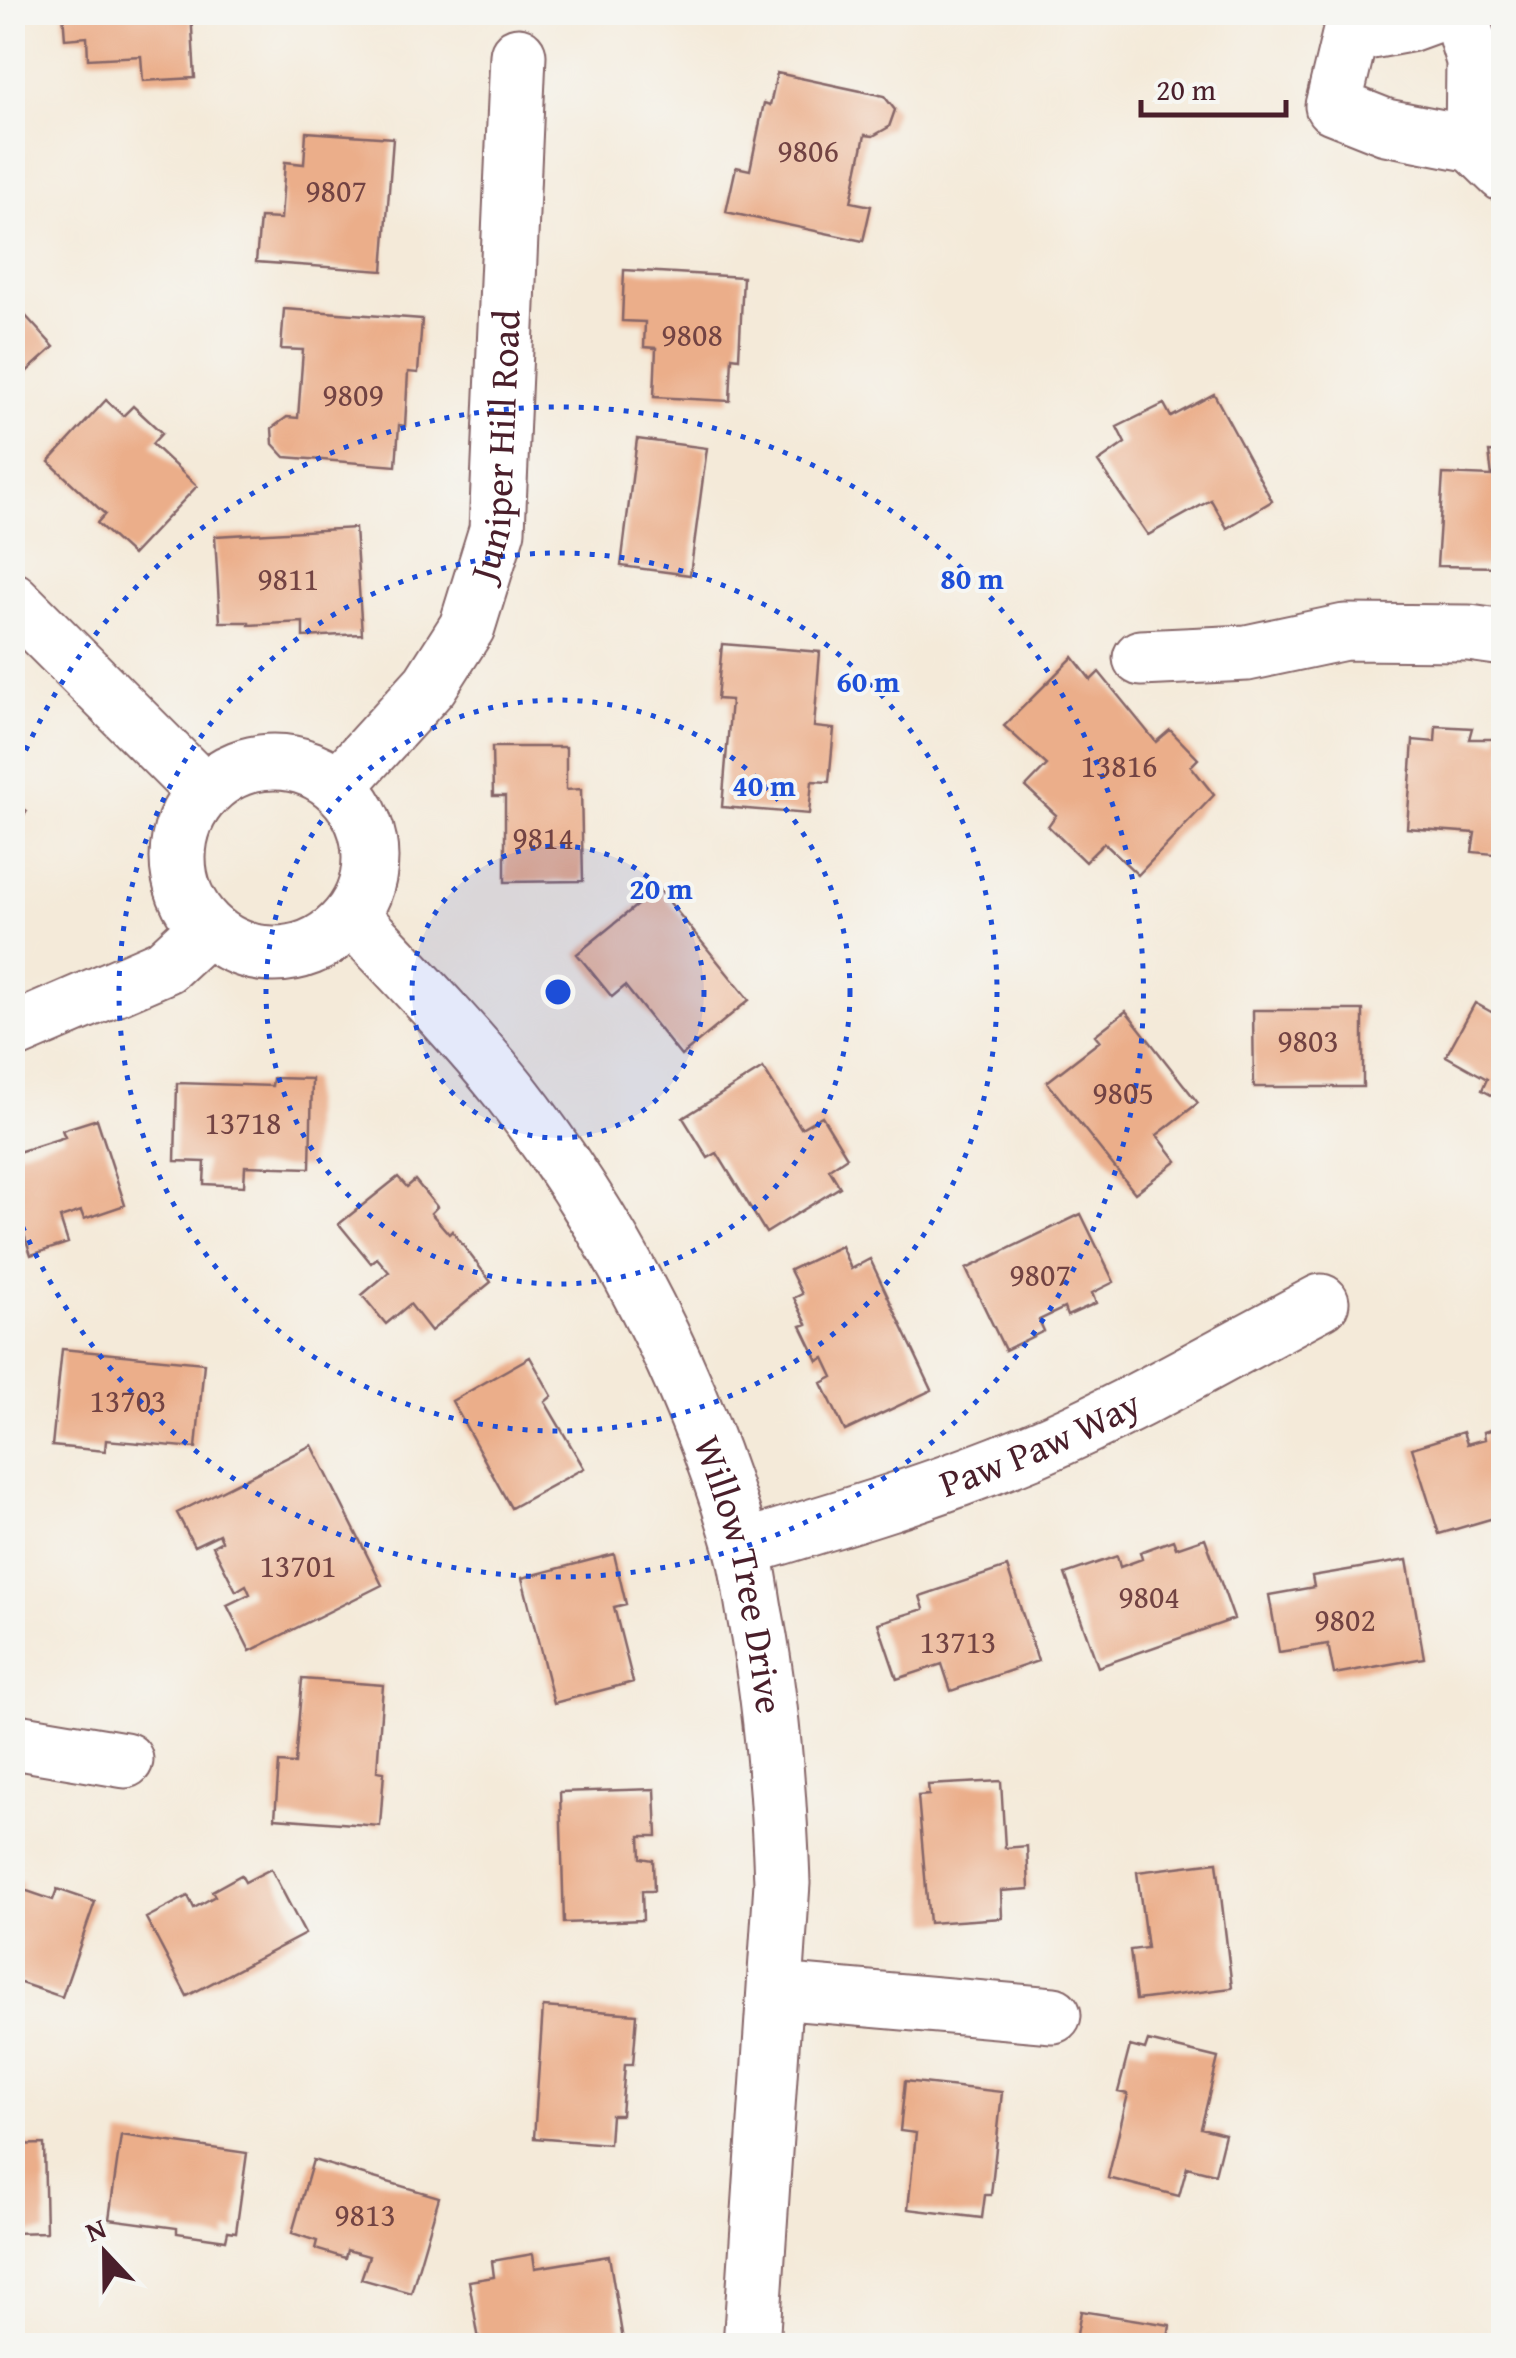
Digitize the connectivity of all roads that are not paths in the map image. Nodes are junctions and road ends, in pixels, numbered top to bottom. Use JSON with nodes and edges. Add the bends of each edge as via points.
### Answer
{"nodes":[{"id":1,"x":1442,"y":12,"type":"edge"},
{"id":2,"x":1459,"y":12,"type":"edge"},
{"id":3,"x":518,"y":55,"type":"dead end"},
{"id":4,"x":1488,"y":159,"type":"edge"},
{"id":5,"x":12,"y":600,"type":"edge"},
{"id":6,"x":1504,"y":638,"type":"edge"},
{"id":7,"x":1141,"y":658,"type":"dead end"},
{"id":8,"x":338,"y":785,"type":"junction"},
{"id":9,"x":203,"y":792,"type":"junction"},
{"id":10,"x":351,"y":916,"type":"junction"},
{"id":11,"x":206,"y":928,"type":"junction"},
{"id":12,"x":12,"y":1032,"type":"edge"},
{"id":13,"x":1321,"y":1302,"type":"dead end"},
{"id":14,"x":743,"y":1548,"type":"junction"},
{"id":15,"x":12,"y":1741,"type":"edge"},
{"id":16,"x":126,"y":1760,"type":"dead end"},
{"id":17,"x":777,"y":1991,"type":"junction"},
{"id":18,"x":1052,"y":2015,"type":"dead end"},
{"id":19,"x":751,"y":2346,"type":"edge"}],
"edges":[{"from":1,"to":4,"type":"street","via":[[1350,35],[1333,106]]},
{"from":2,"to":4,"type":"street","via":[[1474,61]]},
{"from":3,"to":8,"type":"street","name":"Juniper Hill Road","via":[[497,530],[458,642],[430,685]]},
{"from":5,"to":9,"type":"street"},
{"from":6,"to":7,"type":"street","via":[[1344,632],[1247,652]]},
{"from":8,"to":9,"type":"street","via":[[284,761],[240,768]]},
{"from":8,"to":10,"type":"street","via":[[357,807],[370,848],[366,890]]},
{"from":9,"to":11,"type":"street","via":[[186,817],[178,860],[189,904]]},
{"from":10,"to":11,"type":"street","via":[[328,938],[298,952],[265,955]]},
{"from":10,"to":14,"type":"street","name":"Willow Tree Drive","via":[[509,1091],[619,1254],[702,1430]]},
{"from":11,"to":12,"type":"street","via":[[165,966]]},
{"from":13,"to":14,"type":"street","name":"Paw Paw Way","via":[[1032,1450]]},
{"from":14,"to":17,"type":"street","name":"Willow Tree Drive","via":[[767,1682],[780,1815]]},
{"from":15,"to":16,"type":"street"},
{"from":17,"to":18,"type":"street"},
{"from":17,"to":19,"type":"street","name":"Willow Tree Drive"}]}
